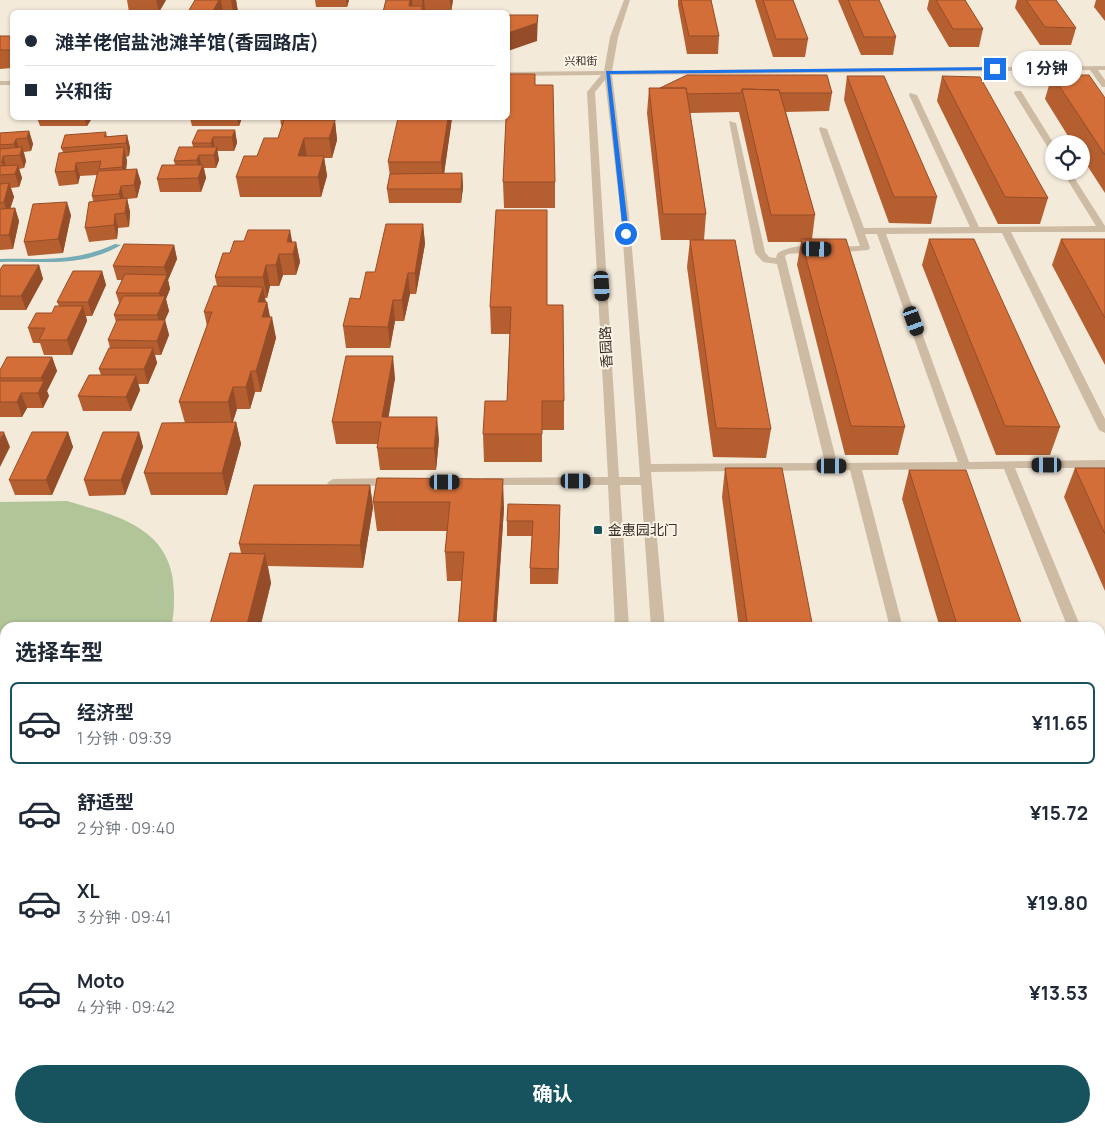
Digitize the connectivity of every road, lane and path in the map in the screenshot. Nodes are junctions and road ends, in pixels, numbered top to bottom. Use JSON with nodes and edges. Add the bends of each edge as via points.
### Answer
{"nodes":[{"id":1,"x":627,"y":0,"type":"edge"},
{"id":2,"x":1092,"y":68,"type":"junction"},
{"id":3,"x":1105,"y":68,"type":"edge"},
{"id":4,"x":608,"y":72,"type":"junction"},
{"id":5,"x":510,"y":74,"type":"edge"},
{"id":6,"x":1105,"y":85,"type":"edge"},
{"id":7,"x":1018,"y":93,"type":"dead end"},
{"id":8,"x":913,"y":95,"type":"dead end"},
{"id":9,"x":732,"y":123,"type":"dead end"},
{"id":10,"x":823,"y":129,"type":"dead end"},
{"id":11,"x":1045,"y":136,"type":"edge"},
{"id":12,"x":1072,"y":180,"type":"edge"},
{"id":13,"x":1103,"y":229,"type":"edge"},
{"id":14,"x":976,"y":230,"type":"junction"},
{"id":15,"x":1006,"y":230,"type":"junction"},
{"id":16,"x":860,"y":231,"type":"junction"},
{"id":17,"x":881,"y":231,"type":"junction"},
{"id":18,"x":781,"y":261,"type":"junction"},
{"id":19,"x":1105,"y":430,"type":"edge"},
{"id":20,"x":1105,"y":464,"type":"edge"},
{"id":21,"x":1008,"y":465,"type":"junction"},
{"id":22,"x":832,"y":466,"type":"junction"},
{"id":23,"x":855,"y":466,"type":"junction"},
{"id":24,"x":965,"y":466,"type":"junction"},
{"id":25,"x":645,"y":468,"type":"junction"},
{"id":26,"x":646,"y":480,"type":"junction"},
{"id":27,"x":613,"y":481,"type":"junction"},
{"id":28,"x":401,"y":482,"type":"edge"},
{"id":29,"x":478,"y":482,"type":"edge"},
{"id":30,"x":333,"y":483,"type":"edge"},
{"id":31,"x":622,"y":622,"type":"edge"},
{"id":32,"x":658,"y":622,"type":"edge"},
{"id":33,"x":896,"y":622,"type":"edge"},
{"id":34,"x":1073,"y":622,"type":"edge"}],
"edges":[{"from":1,"to":4,"type":"street","name":"香园路","via":[[614,37]]},
{"from":2,"to":3,"type":"street","name":"兴和街"},
{"from":2,"to":4,"type":"street","name":"兴和街"},
{"from":2,"to":6,"type":"street"},
{"from":4,"to":5,"type":"street","name":"兴和街"},
{"from":4,"to":25,"type":"street","name":"香园路","via":[[625,215]]},
{"from":4,"to":27,"type":"street","name":"香园路","via":[[591,92]]},
{"from":7,"to":11,"type":"street"},
{"from":8,"to":14,"type":"street"},
{"from":9,"to":18,"type":"street","via":[[760,253],[766,260]]},
{"from":10,"to":16,"type":"street"},
{"from":12,"to":13,"type":"street"},
{"from":13,"to":15,"type":"street"},
{"from":14,"to":15,"type":"street"},
{"from":14,"to":17,"type":"street"},
{"from":15,"to":19,"type":"street"},
{"from":16,"to":17,"type":"street"},
{"from":16,"to":18,"type":"street","via":[[865,248],[785,251],[780,256]]},
{"from":17,"to":24,"type":"street"},
{"from":18,"to":22,"type":"street"},
{"from":20,"to":21,"type":"street"},
{"from":21,"to":24,"type":"street"},
{"from":21,"to":34,"type":"street"},
{"from":22,"to":23,"type":"street"},
{"from":22,"to":25,"type":"street"},
{"from":23,"to":24,"type":"street"},
{"from":23,"to":33,"type":"street"},
{"from":25,"to":26,"type":"street","name":"香园路"},
{"from":26,"to":27,"type":"street"},
{"from":26,"to":32,"type":"street","name":"香园路"},
{"from":27,"to":29,"type":"street"},
{"from":27,"to":31,"type":"street","name":"香园路"},
{"from":28,"to":30,"type":"street"}]}
